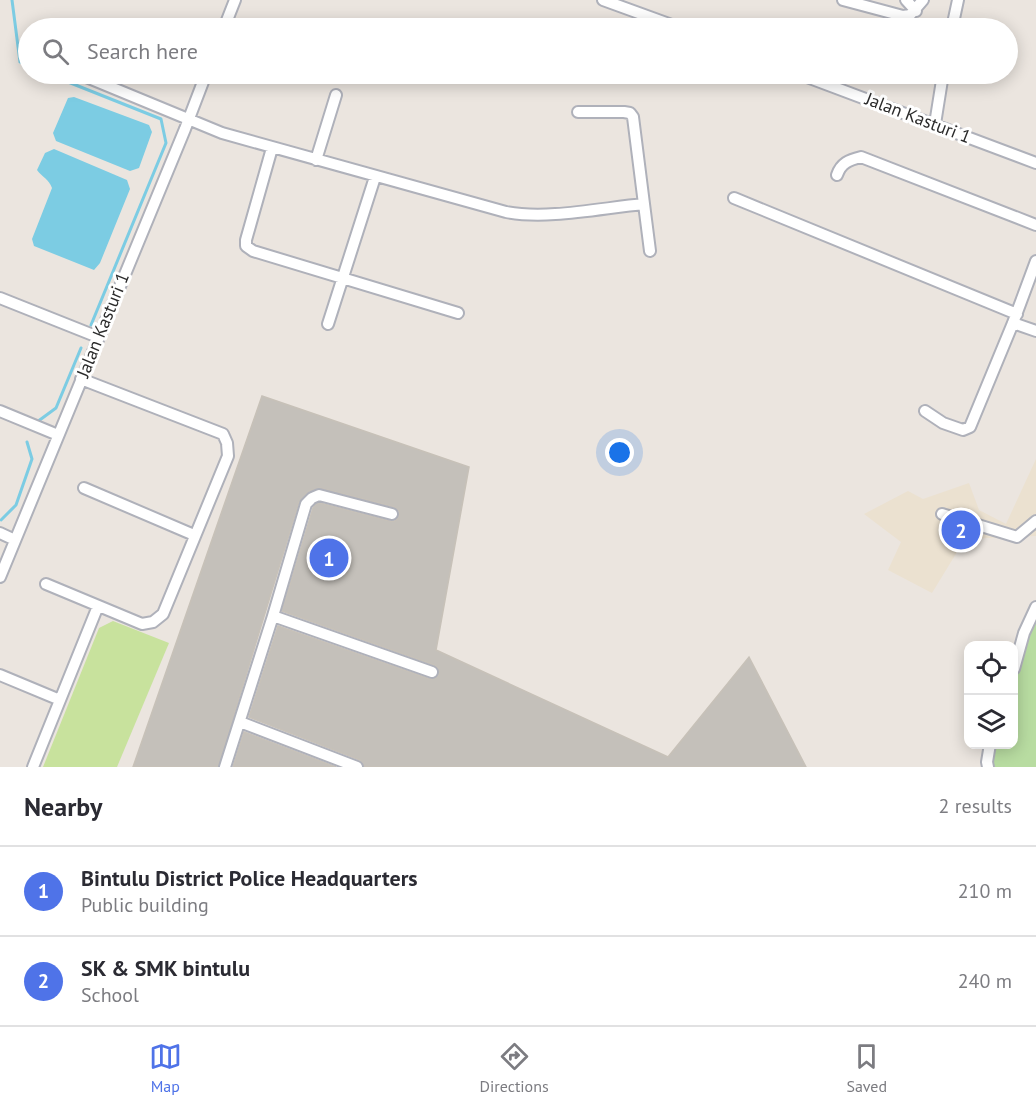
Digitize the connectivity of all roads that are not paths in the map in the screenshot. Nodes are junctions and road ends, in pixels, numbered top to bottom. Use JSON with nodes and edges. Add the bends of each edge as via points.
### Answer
{"nodes":[{"id":1,"x":603,"y":0,"type":"edge"},
{"id":2,"x":639,"y":0,"type":"edge"},
{"id":3,"x":843,"y":0,"type":"edge"},
{"id":4,"x":906,"y":0,"type":"edge"},
{"id":5,"x":923,"y":0,"type":"edge"},
{"id":6,"x":958,"y":0,"type":"edge"},
{"id":7,"x":231,"y":1,"type":"edge"},
{"id":8,"x":916,"y":10,"type":"junction"},
{"id":9,"x":633,"y":11,"type":"junction"},
{"id":10,"x":227,"y":18,"type":"edge"},
{"id":11,"x":652,"y":18,"type":"edge"},
{"id":12,"x":954,"y":18,"type":"edge"},
{"id":13,"x":105,"y":84,"type":"edge"},
{"id":14,"x":202,"y":84,"type":"edge"},
{"id":15,"x":826,"y":84,"type":"edge"},
{"id":16,"x":941,"y":84,"type":"edge"},
{"id":17,"x":336,"y":95,"type":"dead end"},
{"id":18,"x":578,"y":112,"type":"dead end"},
{"id":19,"x":188,"y":118,"type":"junction"},
{"id":20,"x":935,"y":124,"type":"junction"},
{"id":21,"x":272,"y":148,"type":"junction"},
{"id":22,"x":316,"y":160,"type":"junction"},
{"id":23,"x":1036,"y":163,"type":"edge"},
{"id":24,"x":837,"y":175,"type":"dead end"},
{"id":25,"x":375,"y":177,"type":"junction"},
{"id":26,"x":734,"y":198,"type":"dead end"},
{"id":27,"x":644,"y":204,"type":"junction"},
{"id":28,"x":1036,"y":225,"type":"edge"},
{"id":29,"x":650,"y":251,"type":"dead end"},
{"id":30,"x":1036,"y":261,"type":"edge"},
{"id":31,"x":343,"y":279,"type":"junction"},
{"id":32,"x":0,"y":298,"type":"edge"},
{"id":33,"x":458,"y":313,"type":"dead end"},
{"id":34,"x":1015,"y":318,"type":"junction"},
{"id":35,"x":328,"y":324,"type":"dead end"},
{"id":36,"x":1036,"y":331,"type":"edge"},
{"id":37,"x":98,"y":337,"type":"junction"},
{"id":38,"x":81,"y":380,"type":"junction"},
{"id":39,"x":0,"y":411,"type":"edge"},
{"id":40,"x":925,"y":411,"type":"dead end"},
{"id":41,"x":58,"y":435,"type":"junction"},
{"id":42,"x":84,"y":488,"type":"dead end"},
{"id":43,"x":392,"y":514,"type":"dead end"},
{"id":44,"x":942,"y":514,"type":"dead end"},
{"id":45,"x":1036,"y":521,"type":"edge"},
{"id":46,"x":0,"y":533,"type":"edge"},
{"id":47,"x":194,"y":535,"type":"junction"},
{"id":48,"x":15,"y":540,"type":"junction"},
{"id":49,"x":0,"y":577,"type":"edge"},
{"id":50,"x":46,"y":584,"type":"dead end"},
{"id":51,"x":98,"y":606,"type":"junction"},
{"id":52,"x":1036,"y":607,"type":"edge"},
{"id":53,"x":273,"y":616,"type":"junction"},
{"id":54,"x":1018,"y":655,"type":"edge"},
{"id":55,"x":432,"y":672,"type":"dead end"},
{"id":56,"x":0,"y":675,"type":"edge"},
{"id":57,"x":60,"y":700,"type":"junction"},
{"id":58,"x":240,"y":722,"type":"junction"},
{"id":59,"x":990,"y":749,"type":"edge"},
{"id":60,"x":33,"y":767,"type":"edge"},
{"id":61,"x":225,"y":767,"type":"edge"},
{"id":62,"x":357,"y":767,"type":"edge"},
{"id":63,"x":988,"y":767,"type":"edge"}],
"edges":[{"from":1,"to":9,"type":"street"},
{"from":2,"to":9,"type":"street"},
{"from":3,"to":8,"type":"street","via":[[903,16]]},
{"from":4,"to":8,"type":"street"},
{"from":5,"to":8,"type":"street"},
{"from":6,"to":12,"type":"street"},
{"from":7,"to":10,"type":"street"},
{"from":9,"to":11,"type":"street"},
{"from":13,"to":19,"type":"street"},
{"from":14,"to":19,"type":"street","name":"Jalan Kasturi 1"},
{"from":15,"to":20,"type":"street","name":"Jalan Kasturi 1"},
{"from":16,"to":20,"type":"street"},
{"from":17,"to":22,"type":"street"},
{"from":18,"to":27,"type":"street","via":[[624,112],[633,117]]},
{"from":19,"to":21,"type":"street"},
{"from":19,"to":37,"type":"street","name":"Jalan Kasturi 1"},
{"from":20,"to":23,"type":"street","name":"Jalan Kasturi 1"},
{"from":21,"to":22,"type":"street"},
{"from":21,"to":31,"type":"street","via":[[246,246]]},
{"from":22,"to":25,"type":"street"},
{"from":24,"to":28,"type":"street","via":[[840,166],[861,157]]},
{"from":25,"to":27,"type":"street","via":[[524,216]]},
{"from":25,"to":31,"type":"street"},
{"from":26,"to":34,"type":"street"},
{"from":27,"to":29,"type":"street"},
{"from":30,"to":34,"type":"street"},
{"from":31,"to":33,"type":"street"},
{"from":31,"to":35,"type":"street"},
{"from":32,"to":37,"type":"street"},
{"from":34,"to":36,"type":"street"},
{"from":34,"to":40,"type":"street","via":[[968,429],[953,427]]},
{"from":37,"to":38,"type":"street","name":"Jalan Kasturi 1"},
{"from":38,"to":41,"type":"street","name":"Jalan Kasturi 1"},
{"from":38,"to":47,"type":"street","via":[[223,434],[228,456]]},
{"from":39,"to":41,"type":"street"},
{"from":41,"to":48,"type":"street","name":"Jalan Kasturi 1"},
{"from":42,"to":47,"type":"street"},
{"from":43,"to":53,"type":"street","via":[[319,495],[312,498],[306,504]]},
{"from":44,"to":45,"type":"street","via":[[1017,537]]},
{"from":46,"to":48,"type":"street"},
{"from":47,"to":51,"type":"street","via":[[163,614],[153,622],[142,624]]},
{"from":48,"to":49,"type":"street","name":"Jalan Kasturi 1"},
{"from":50,"to":51,"type":"street"},
{"from":51,"to":57,"type":"street"},
{"from":52,"to":54,"type":"street"},
{"from":53,"to":55,"type":"street"},
{"from":53,"to":58,"type":"street"},
{"from":56,"to":57,"type":"street"},
{"from":57,"to":60,"type":"street"},
{"from":58,"to":61,"type":"street"},
{"from":58,"to":62,"type":"street"},
{"from":59,"to":63,"type":"street"}]}
